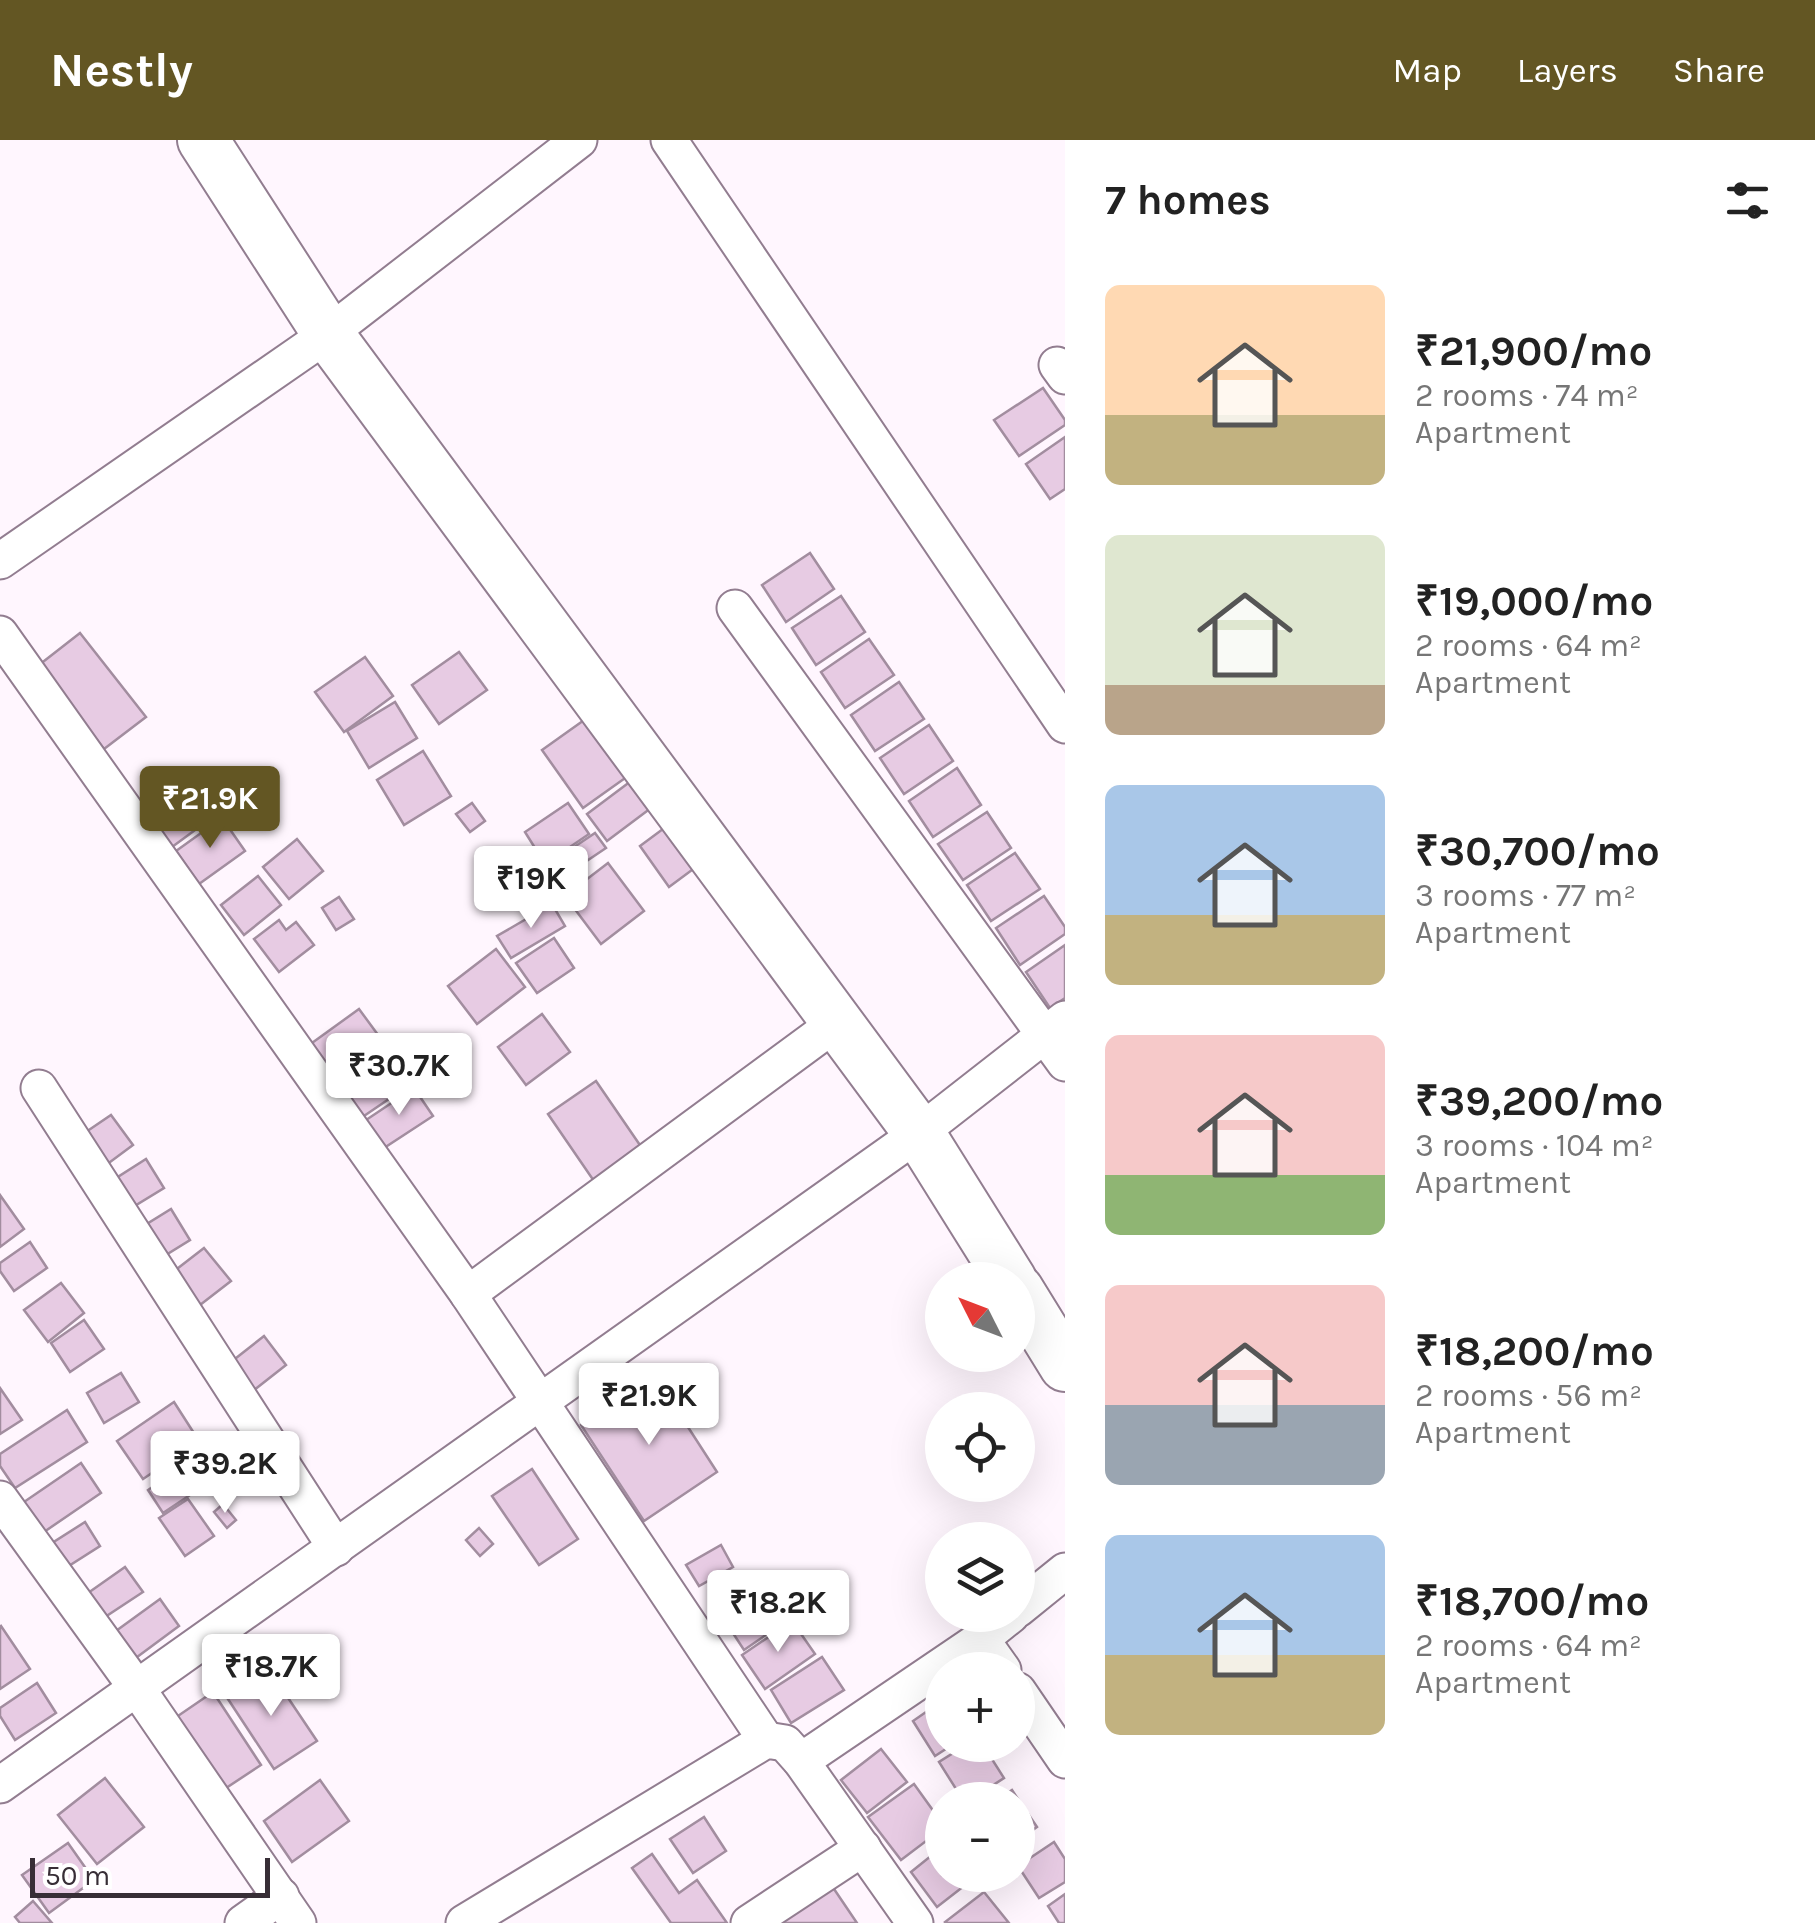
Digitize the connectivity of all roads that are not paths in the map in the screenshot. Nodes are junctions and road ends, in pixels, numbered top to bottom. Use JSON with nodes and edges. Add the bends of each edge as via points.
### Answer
{"nodes":[{"id":1,"x":203,"y":140,"type":"edge"},
{"id":2,"x":579,"y":140,"type":"edge"},
{"id":3,"x":670,"y":140,"type":"edge"},
{"id":4,"x":328,"y":334,"type":"junction"},
{"id":5,"x":0,"y":561,"type":"edge"},
{"id":6,"x":735,"y":608,"type":"dead end"},
{"id":7,"x":0,"y":634,"type":"edge"},
{"id":8,"x":1065,"y":725,"type":"edge"},
{"id":9,"x":836,"y":1022,"type":"junction"},
{"id":10,"x":1054,"y":1026,"type":"edge"},
{"id":11,"x":1065,"y":1063,"type":"edge"},
{"id":12,"x":39,"y":1088,"type":"dead end"},
{"id":13,"x":919,"y":1133,"type":"junction"},
{"id":14,"x":1001,"y":1262,"type":"edge"},
{"id":15,"x":468,"y":1294,"type":"junction"},
{"id":16,"x":1035,"y":1317,"type":"edge"},
{"id":17,"x":1065,"y":1366,"type":"edge"},
{"id":18,"x":541,"y":1404,"type":"junction"},
{"id":19,"x":0,"y":1499,"type":"edge"},
{"id":20,"x":336,"y":1548,"type":"junction"},
{"id":21,"x":1065,"y":1571,"type":"edge"},
{"id":22,"x":1035,"y":1596,"type":"edge"},
{"id":23,"x":989,"y":1632,"type":"edge"},
{"id":24,"x":981,"y":1639,"type":"junction"},
{"id":25,"x":990,"y":1652,"type":"edge"},
{"id":26,"x":136,"y":1687,"type":"junction"},
{"id":27,"x":1035,"y":1716,"type":"edge"},
{"id":28,"x":766,"y":1740,"type":"junction"},
{"id":29,"x":1065,"y":1760,"type":"edge"},
{"id":30,"x":800,"y":1761,"type":"junction"},
{"id":31,"x":0,"y":1785,"type":"edge"},
{"id":32,"x":863,"y":1848,"type":"junction"},
{"id":33,"x":290,"y":1910,"type":"edge"},
{"id":34,"x":244,"y":1923,"type":"edge"},
{"id":35,"x":464,"y":1923,"type":"edge"},
{"id":36,"x":749,"y":1923,"type":"edge"},
{"id":37,"x":916,"y":1923,"type":"edge"}],
"edges":[{"from":1,"to":4,"type":"main road"},
{"from":2,"to":4,"type":"street"},
{"from":3,"to":8,"type":"street"},
{"from":4,"to":5,"type":"street"},
{"from":4,"to":9,"type":"main road"},
{"from":6,"to":10,"type":"street"},
{"from":7,"to":15,"type":"street"},
{"from":9,"to":13,"type":"main road"},
{"from":9,"to":15,"type":"street"},
{"from":10,"to":11,"type":"street"},
{"from":10,"to":13,"type":"street"},
{"from":12,"to":20,"type":"street"},
{"from":13,"to":14,"type":"main road"},
{"from":13,"to":18,"type":"street"},
{"from":15,"to":18,"type":"street"},
{"from":16,"to":17,"type":"main road"},
{"from":18,"to":20,"type":"street"},
{"from":18,"to":28,"type":"street"},
{"from":19,"to":26,"type":"street"},
{"from":20,"to":26,"type":"street"},
{"from":21,"to":22,"type":"street"},
{"from":23,"to":24,"type":"street"},
{"from":24,"to":25,"type":"street"},
{"from":24,"to":30,"type":"street"},
{"from":26,"to":31,"type":"street"},
{"from":26,"to":33,"type":"street"},
{"from":27,"to":29,"type":"street"},
{"from":28,"to":30,"type":"street","via":[[785,1743]]},
{"from":28,"to":35,"type":"street"},
{"from":30,"to":32,"type":"street"},
{"from":32,"to":36,"type":"street"},
{"from":32,"to":37,"type":"street"},
{"from":33,"to":34,"type":"street"}]}
